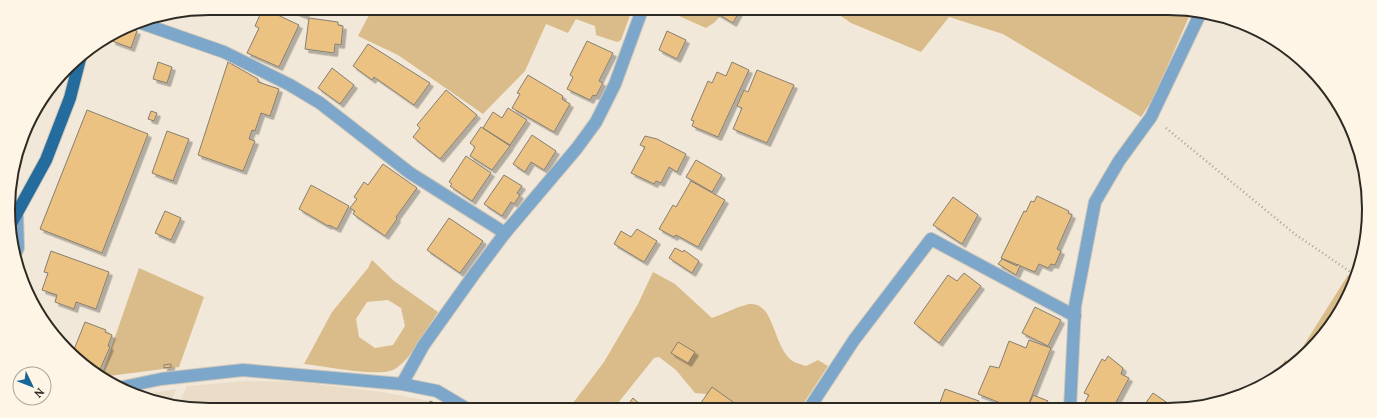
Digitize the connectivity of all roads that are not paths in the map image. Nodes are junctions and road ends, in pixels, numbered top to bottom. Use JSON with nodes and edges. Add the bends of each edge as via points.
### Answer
{"nodes":[{"id":1,"x":640,"y":15,"type":"edge"},
{"id":2,"x":1198,"y":18,"type":"edge"},
{"id":3,"x":147,"y":25,"type":"edge"},
{"id":4,"x":78,"y":66,"type":"edge"},
{"id":5,"x":15,"y":217,"type":"edge"},
{"id":6,"x":505,"y":233,"type":"junction"},
{"id":7,"x":1075,"y":316,"type":"junction"},
{"id":8,"x":402,"y":384,"type":"junction"},
{"id":9,"x":129,"y":386,"type":"edge"},
{"id":10,"x":457,"y":403,"type":"edge"},
{"id":11,"x":813,"y":403,"type":"edge"},
{"id":12,"x":1070,"y":403,"type":"edge"}],
"edges":[{"from":1,"to":6,"type":"street","via":[[615,84],[596,122]]},
{"from":2,"to":7,"type":"street","via":[[1152,117],[1119,161],[1095,202]]},
{"from":3,"to":6,"type":"street","via":[[224,52],[290,85],[320,103],[410,173]]},
{"from":4,"to":5,"type":"main road","via":[[70,98],[46,160]]},
{"from":6,"to":8,"type":"street","via":[[423,346]]},
{"from":7,"to":11,"type":"street","via":[[931,239],[854,340]]},
{"from":7,"to":12,"type":"street"},
{"from":8,"to":9,"type":"street","via":[[243,370],[161,379]]},
{"from":8,"to":10,"type":"street","via":[[437,391]]}]}
